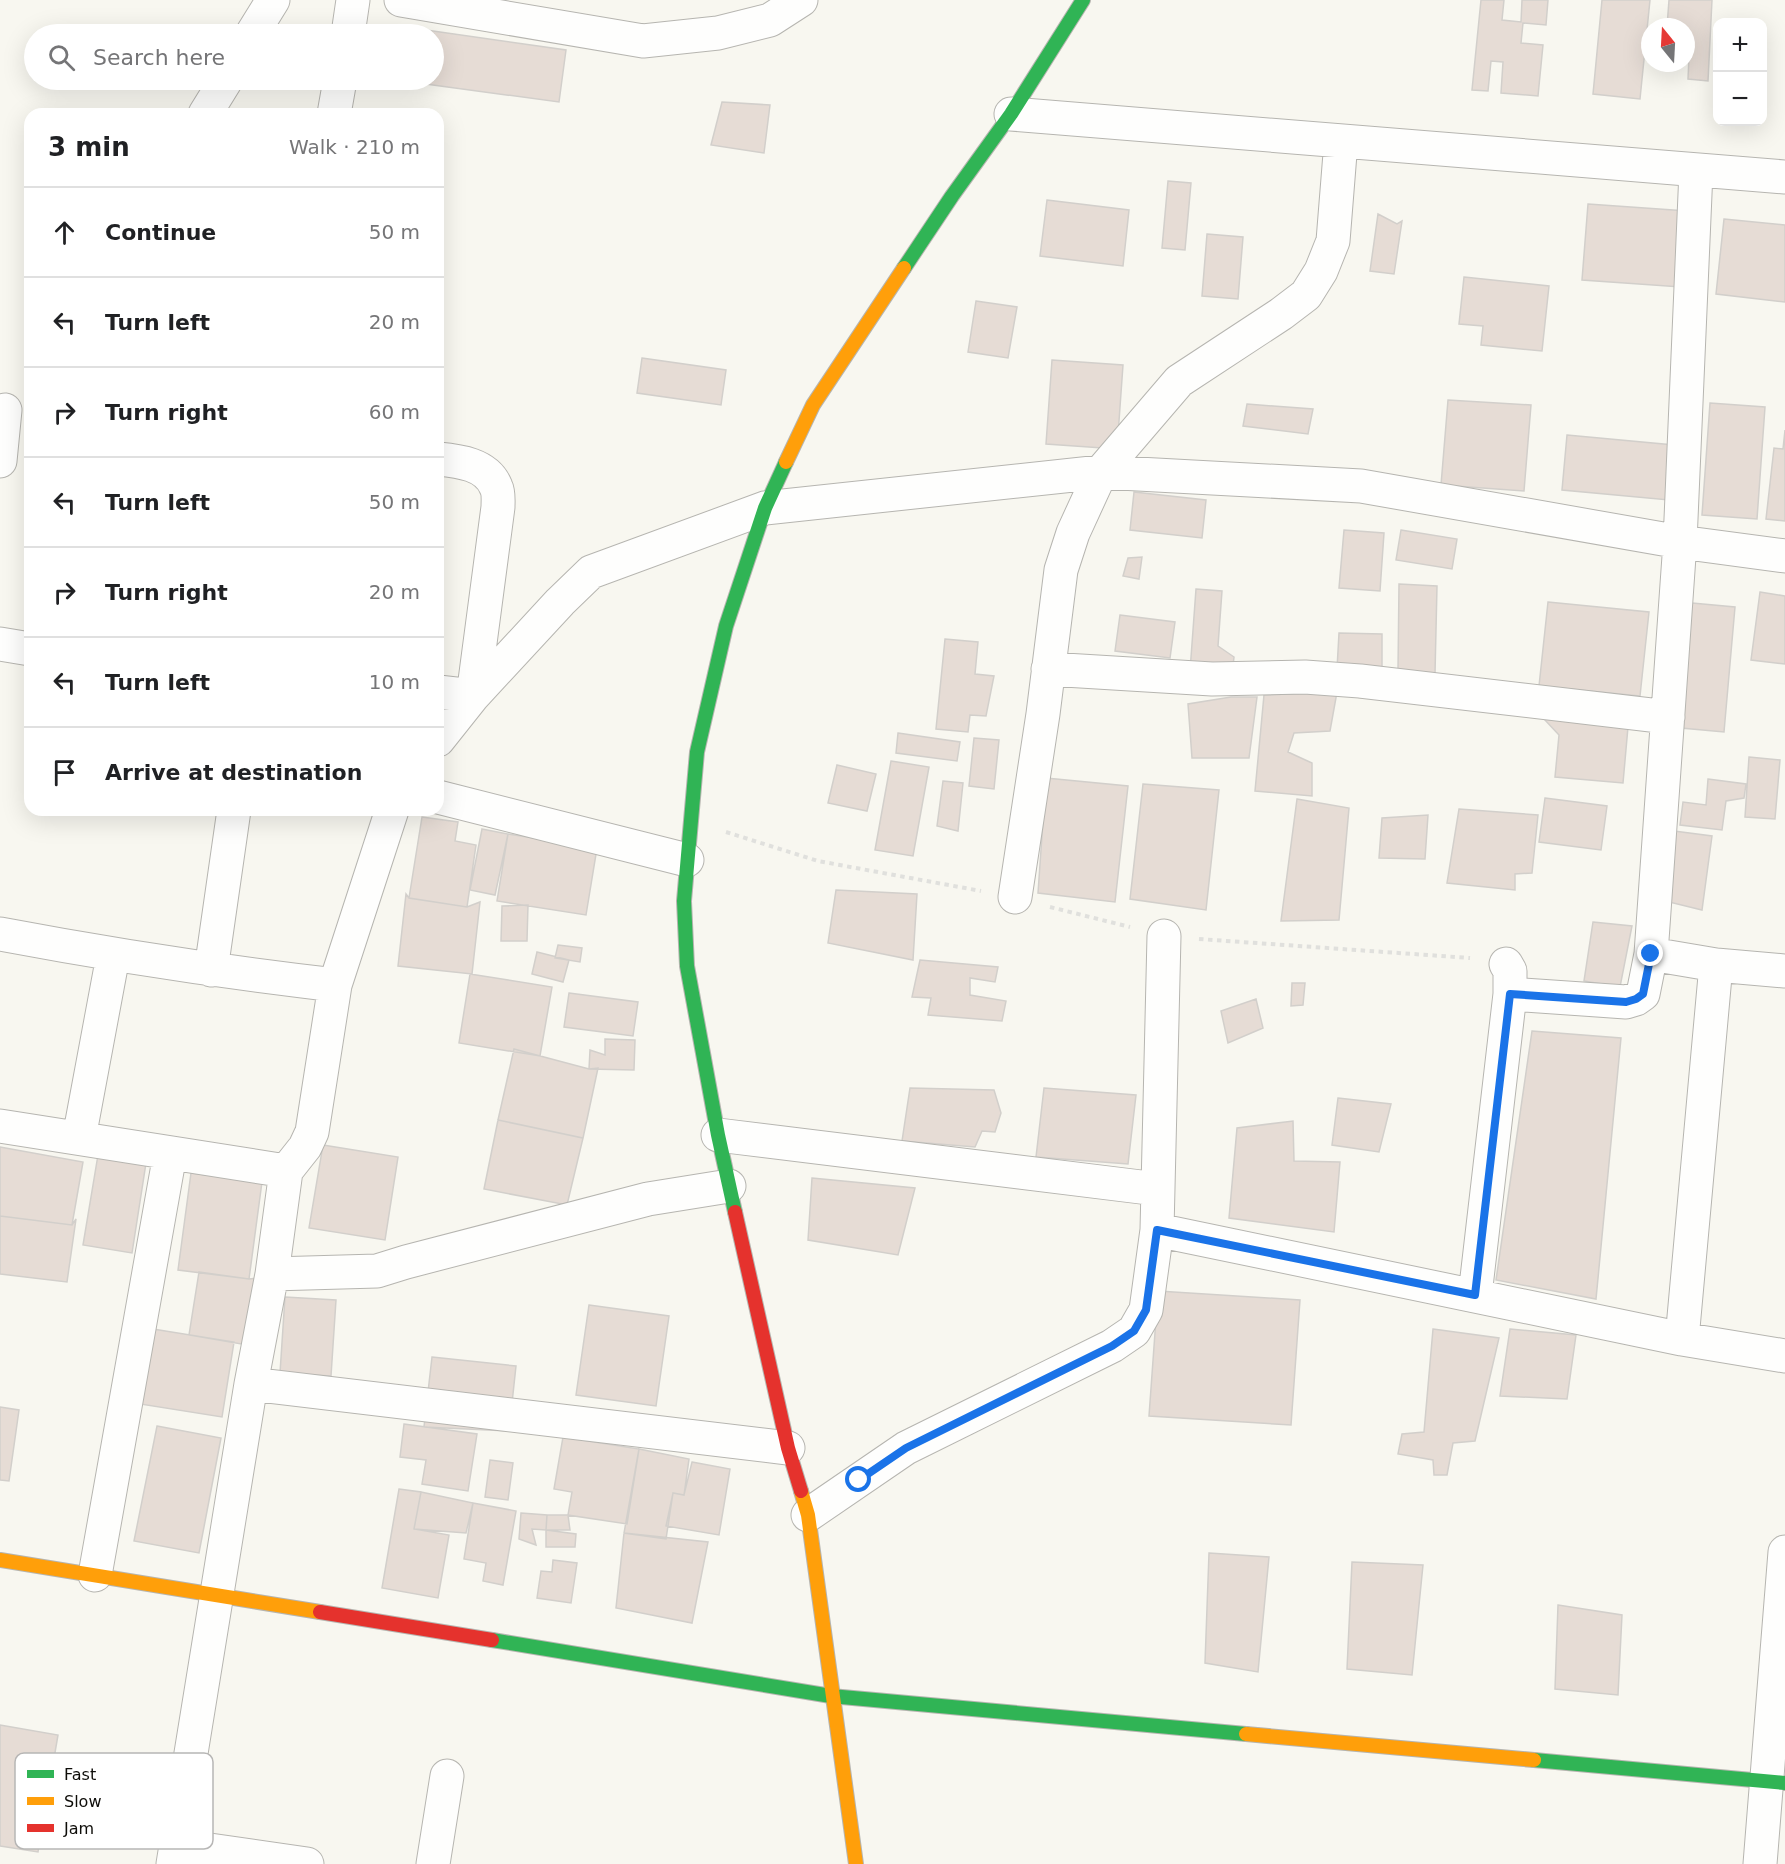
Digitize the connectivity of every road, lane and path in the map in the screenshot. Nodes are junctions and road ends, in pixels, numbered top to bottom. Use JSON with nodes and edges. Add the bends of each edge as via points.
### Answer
{"nodes":[{"id":1,"x":273,"y":0,"type":"edge"},
{"id":2,"x":354,"y":0,"type":"edge"},
{"id":3,"x":401,"y":0,"type":"edge"},
{"id":4,"x":801,"y":0,"type":"edge"},
{"id":5,"x":1083,"y":0,"type":"edge"},
{"id":6,"x":258,"y":24,"type":"edge"},
{"id":7,"x":350,"y":24,"type":"edge"},
{"id":8,"x":220,"y":90,"type":"edge"},
{"id":9,"x":338,"y":90,"type":"edge"},
{"id":10,"x":209,"y":108,"type":"edge"},
{"id":11,"x":335,"y":108,"type":"edge"},
{"id":12,"x":1011,"y":114,"type":"junction"},
{"id":13,"x":1341,"y":141,"type":"junction"},
{"id":14,"x":1696,"y":171,"type":"junction"},
{"id":15,"x":1785,"y":177,"type":"edge"},
{"id":16,"x":12,"y":410,"type":"edge"},
{"id":17,"x":444,"y":460,"type":"edge"},
{"id":18,"x":0,"y":461,"type":"edge"},
{"id":19,"x":1101,"y":472,"type":"junction"},
{"id":20,"x":765,"y":508,"type":"junction"},
{"id":21,"x":1680,"y":542,"type":"junction"},
{"id":22,"x":1785,"y":556,"type":"edge"},
{"id":23,"x":0,"y":644,"type":"edge"},
{"id":24,"x":24,"y":648,"type":"edge"},
{"id":25,"x":1048,"y":669,"type":"junction"},
{"id":26,"x":444,"y":693,"type":"edge"},
{"id":27,"x":473,"y":696,"type":"junction"},
{"id":28,"x":1668,"y":717,"type":"junction"},
{"id":29,"x":444,"y":732,"type":"edge"},
{"id":30,"x":444,"y":799,"type":"edge"},
{"id":31,"x":233,"y":816,"type":"edge"},
{"id":32,"x":391,"y":816,"type":"edge"},
{"id":33,"x":690,"y":822,"type":"junction"},
{"id":34,"x":687,"y":860,"type":"junction"},
{"id":35,"x":1015,"y":897,"type":"junction"},
{"id":36,"x":0,"y":934,"type":"edge"},
{"id":37,"x":1164,"y":936,"type":"junction"},
{"id":38,"x":1651,"y":954,"type":"junction"},
{"id":39,"x":113,"y":956,"type":"junction"},
{"id":40,"x":1716,"y":965,"type":"junction"},
{"id":41,"x":211,"y":970,"type":"junction"},
{"id":42,"x":1785,"y":971,"type":"edge"},
{"id":43,"x":1508,"y":979,"type":"junction"},
{"id":44,"x":335,"y":985,"type":"junction"},
{"id":45,"x":0,"y":1126,"type":"edge"},
{"id":46,"x":718,"y":1136,"type":"junction"},
{"id":47,"x":79,"y":1138,"type":"junction"},
{"id":48,"x":170,"y":1154,"type":"junction"},
{"id":49,"x":286,"y":1171,"type":"junction"},
{"id":50,"x":729,"y":1186,"type":"junction"},
{"id":51,"x":1157,"y":1189,"type":"junction"},
{"id":52,"x":1157,"y":1230,"type":"junction"},
{"id":53,"x":272,"y":1274,"type":"junction"},
{"id":54,"x":1475,"y":1295,"type":"junction"},
{"id":55,"x":1682,"y":1339,"type":"junction"},
{"id":56,"x":1785,"y":1356,"type":"edge"},
{"id":57,"x":251,"y":1384,"type":"junction"},
{"id":58,"x":788,"y":1448,"type":"junction"},
{"id":59,"x":808,"y":1515,"type":"junction"},
{"id":60,"x":1785,"y":1552,"type":"edge"},
{"id":61,"x":0,"y":1560,"type":"edge"},
{"id":62,"x":94,"y":1575,"type":"junction"},
{"id":63,"x":216,"y":1595,"type":"junction"},
{"id":64,"x":831,"y":1696,"type":"junction"},
{"id":65,"x":190,"y":1753,"type":"edge"},
{"id":66,"x":447,"y":1776,"type":"dead end"},
{"id":67,"x":1775,"y":1783,"type":"edge"},
{"id":68,"x":174,"y":1855,"type":"edge"},
{"id":69,"x":307,"y":1864,"type":"edge"},
{"id":70,"x":433,"y":1864,"type":"edge"},
{"id":71,"x":856,"y":1864,"type":"edge"},
{"id":72,"x":1760,"y":1864,"type":"edge"}],
"edges":[{"from":1,"to":6,"type":"street"},
{"from":2,"to":7,"type":"street"},
{"from":3,"to":4,"type":"street","via":[[643,41],[717,33],[770,20]]},
{"from":5,"to":12,"type":"street"},
{"from":8,"to":10,"type":"street"},
{"from":9,"to":11,"type":"street"},
{"from":12,"to":13,"type":"street"},
{"from":12,"to":20,"type":"street","via":[[813,405]]},
{"from":13,"to":14,"type":"street"},
{"from":13,"to":19,"type":"street","via":[[1333,242],[1306,295],[1179,381]]},
{"from":14,"to":15,"type":"street"},
{"from":14,"to":21,"type":"street"},
{"from":16,"to":18,"type":"street"},
{"from":17,"to":27,"type":"street","via":[[465,462],[487,474],[497,488],[498,507]]},
{"from":19,"to":20,"type":"street"},
{"from":19,"to":21,"type":"street","via":[[1360,486]]},
{"from":19,"to":25,"type":"street","via":[[1061,570]]},
{"from":20,"to":27,"type":"street","via":[[591,573]]},
{"from":20,"to":33,"type":"street","via":[[726,626],[697,752]]},
{"from":21,"to":22,"type":"street"},
{"from":21,"to":28,"type":"street"},
{"from":23,"to":24,"type":"street"},
{"from":25,"to":28,"type":"street","via":[[1212,679],[1305,677],[1360,681]]},
{"from":25,"to":35,"type":"street"},
{"from":26,"to":27,"type":"street"},
{"from":27,"to":29,"type":"street"},
{"from":28,"to":38,"type":"street"},
{"from":30,"to":34,"type":"street"},
{"from":31,"to":41,"type":"street"},
{"from":32,"to":44,"type":"street"},
{"from":33,"to":34,"type":"street"},
{"from":33,"to":35,"type":"path","via":[[818,861]]},
{"from":34,"to":46,"type":"street","via":[[687,966]]},
{"from":35,"to":37,"type":"path"},
{"from":36,"to":39,"type":"street"},
{"from":37,"to":43,"type":"path","via":[[1495,960]]},
{"from":37,"to":51,"type":"street"},
{"from":38,"to":40,"type":"street"},
{"from":38,"to":43,"type":"street","via":[[1643,994],[1626,1002]]},
{"from":39,"to":41,"type":"street"},
{"from":39,"to":47,"type":"street"},
{"from":40,"to":42,"type":"street"},
{"from":40,"to":55,"type":"street"},
{"from":41,"to":44,"type":"street"},
{"from":43,"to":54,"type":"street"},
{"from":44,"to":49,"type":"street","via":[[312,1132]]},
{"from":45,"to":47,"type":"street"},
{"from":46,"to":50,"type":"street"},
{"from":46,"to":51,"type":"street"},
{"from":47,"to":48,"type":"street"},
{"from":48,"to":49,"type":"street"},
{"from":48,"to":62,"type":"street"},
{"from":49,"to":53,"type":"street"},
{"from":50,"to":53,"type":"street","via":[[648,1199],[376,1271]]},
{"from":50,"to":58,"type":"street"},
{"from":51,"to":52,"type":"street"},
{"from":52,"to":54,"type":"street"},
{"from":52,"to":59,"type":"street","via":[[1146,1310],[1134,1331],[1112,1346],[906,1448]]},
{"from":53,"to":57,"type":"street"},
{"from":54,"to":55,"type":"street"},
{"from":55,"to":56,"type":"street"},
{"from":57,"to":58,"type":"street"},
{"from":57,"to":63,"type":"street"},
{"from":58,"to":59,"type":"street"},
{"from":59,"to":64,"type":"street"},
{"from":60,"to":67,"type":"street"},
{"from":61,"to":62,"type":"street"},
{"from":62,"to":63,"type":"street"},
{"from":63,"to":64,"type":"street"},
{"from":63,"to":65,"type":"street"},
{"from":64,"to":67,"type":"street"},
{"from":64,"to":71,"type":"street"},
{"from":66,"to":70,"type":"street"},
{"from":67,"to":72,"type":"street"},
{"from":68,"to":69,"type":"street"}]}
